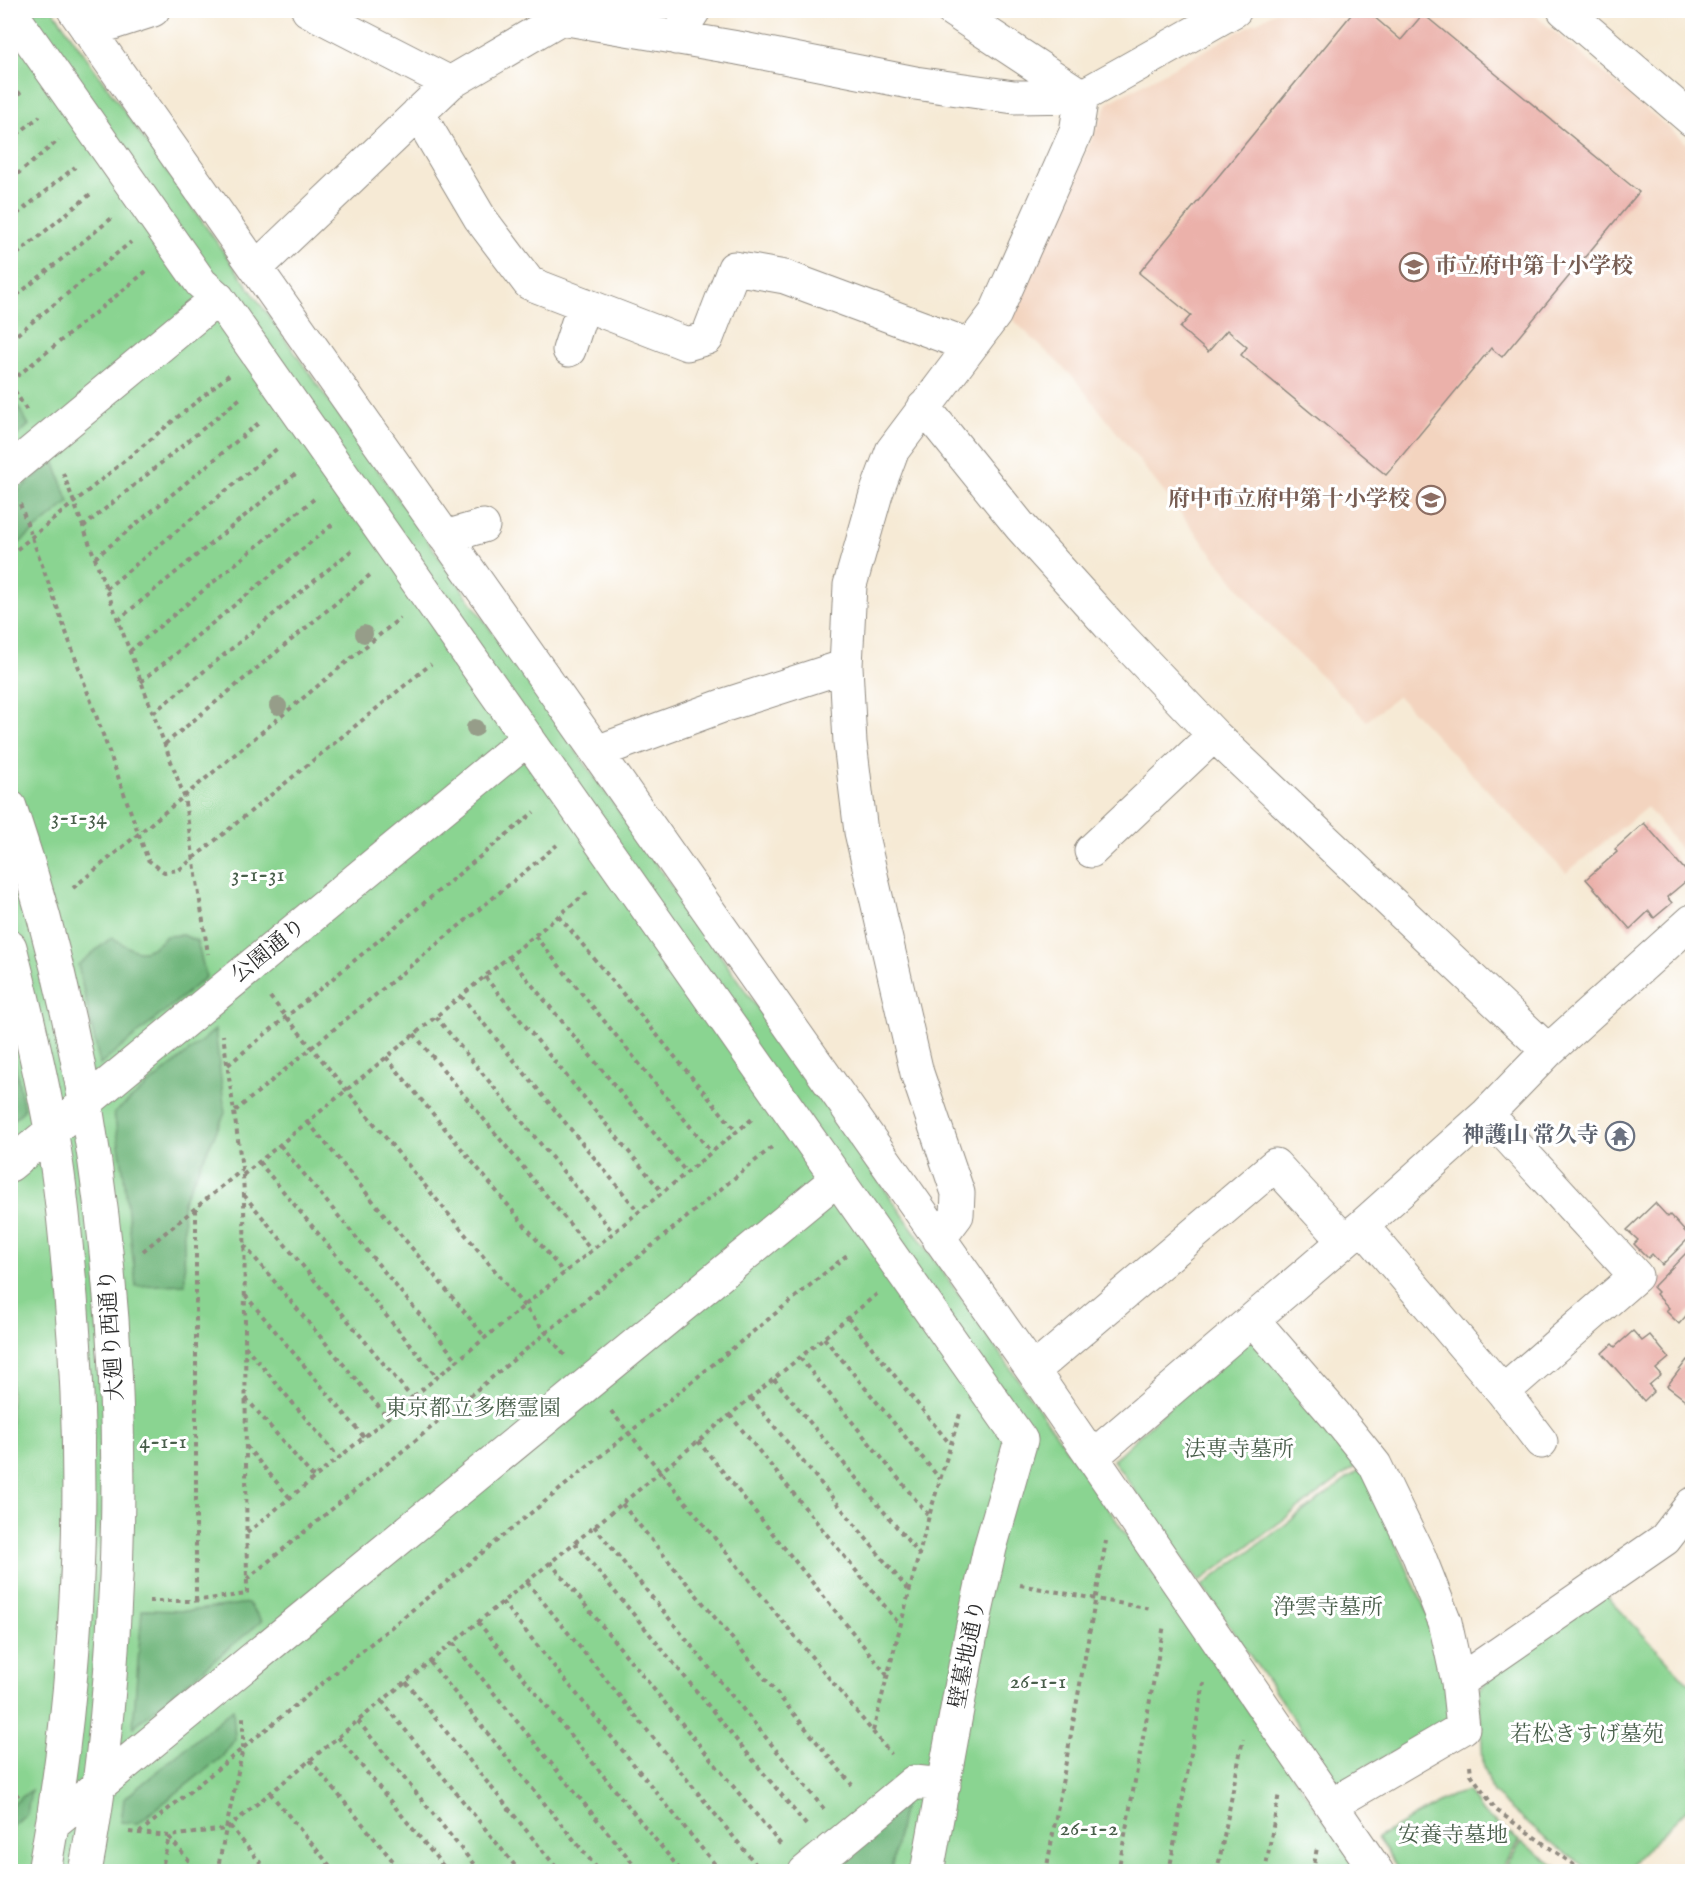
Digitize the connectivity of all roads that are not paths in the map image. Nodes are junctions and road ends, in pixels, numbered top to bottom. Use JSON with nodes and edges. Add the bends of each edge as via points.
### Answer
{"nodes":[{"id":1,"x":153,"y":10,"type":"edge"},
{"id":2,"x":308,"y":10,"type":"edge"},
{"id":3,"x":694,"y":10,"type":"edge"},
{"id":4,"x":952,"y":10,"type":"edge"},
{"id":5,"x":1234,"y":10,"type":"edge"},
{"id":6,"x":1564,"y":10,"type":"edge"},
{"id":7,"x":10,"y":11,"type":"edge"},
{"id":8,"x":81,"y":21,"type":"edge"},
{"id":9,"x":676,"y":38,"type":"junction"},
{"id":10,"x":450,"y":83,"type":"junction"},
{"id":11,"x":1082,"y":96,"type":"junction"},
{"id":12,"x":418,"y":113,"type":"junction"},
{"id":13,"x":1692,"y":120,"type":"edge"},
{"id":14,"x":256,"y":268,"type":"junction"},
{"id":15,"x":218,"y":298,"type":"junction"},
{"id":16,"x":584,"y":304,"type":"junction"},
{"id":17,"x":971,"y":346,"type":"junction"},
{"id":18,"x":568,"y":350,"type":"dead end"},
{"id":19,"x":924,"y":407,"type":"junction"},
{"id":20,"x":10,"y":470,"type":"edge"},
{"id":21,"x":483,"y":526,"type":"dead end"},
{"id":22,"x":445,"y":537,"type":"junction"},
{"id":23,"x":846,"y":666,"type":"junction"},
{"id":24,"x":1214,"y":735,"type":"junction"},
{"id":25,"x":528,"y":738,"type":"junction"},
{"id":26,"x":597,"y":753,"type":"junction"},
{"id":27,"x":13,"y":825,"type":"edge"},
{"id":28,"x":1091,"y":851,"type":"dead end"},
{"id":29,"x":1692,"y":921,"type":"edge"},
{"id":30,"x":10,"y":947,"type":"edge"},
{"id":31,"x":1548,"y":1051,"type":"junction"},
{"id":32,"x":85,"y":1103,"type":"junction"},
{"id":33,"x":1487,"y":1114,"type":"junction"},
{"id":34,"x":51,"y":1131,"type":"junction"},
{"id":35,"x":10,"y":1165,"type":"edge"},
{"id":36,"x":837,"y":1178,"type":"junction"},
{"id":37,"x":1353,"y":1233,"type":"junction"},
{"id":38,"x":939,"y":1239,"type":"junction"},
{"id":39,"x":1253,"y":1320,"type":"junction"},
{"id":40,"x":1033,"y":1371,"type":"junction"},
{"id":41,"x":1503,"y":1392,"type":"junction"},
{"id":42,"x":1542,"y":1442,"type":"dead end"},
{"id":43,"x":1092,"y":1457,"type":"junction"},
{"id":44,"x":79,"y":1461,"type":"junction"},
{"id":45,"x":118,"y":1462,"type":"junction"},
{"id":46,"x":1692,"y":1504,"type":"edge"},
{"id":47,"x":1458,"y":1682,"type":"junction"},
{"id":48,"x":929,"y":1784,"type":"junction"},
{"id":49,"x":98,"y":1787,"type":"junction"},
{"id":50,"x":1331,"y":1805,"type":"junction"},
{"id":51,"x":52,"y":1824,"type":"junction"},
{"id":52,"x":817,"y":1854,"type":"edge"},
{"id":53,"x":44,"y":1872,"type":"edge"},
{"id":54,"x":85,"y":1872,"type":"edge"},
{"id":55,"x":927,"y":1872,"type":"edge"},
{"id":56,"x":1377,"y":1872,"type":"edge"}],
"edges":[{"from":1,"to":8,"type":"street"},
{"from":2,"to":10,"type":"street"},
{"from":3,"to":9,"type":"street"},
{"from":4,"to":11,"type":"street"},
{"from":5,"to":11,"type":"street"},
{"from":6,"to":13,"type":"street"},
{"from":7,"to":15,"type":"street","via":[[176,247]]},
{"from":8,"to":14,"type":"street"},
{"from":9,"to":10,"type":"street","via":[[561,18]]},
{"from":9,"to":11,"type":"street","via":[[915,83],[1014,97]]},
{"from":10,"to":12,"type":"street"},
{"from":11,"to":17,"type":"street","via":[[1076,132],[1014,272],[994,314]]},
{"from":12,"to":14,"type":"street"},
{"from":12,"to":16,"type":"street","via":[[480,218],[529,283]]},
{"from":14,"to":22,"type":"street"},
{"from":15,"to":20,"type":"street"},
{"from":15,"to":25,"type":"street"},
{"from":16,"to":17,"type":"street","via":[[687,344],[707,338],[734,268],[785,277]]},
{"from":16,"to":18,"type":"street"},
{"from":17,"to":19,"type":"street"},
{"from":19,"to":23,"type":"street","via":[[892,451],[876,494],[850,585]]},
{"from":19,"to":24,"type":"street","via":[[1020,526]]},
{"from":21,"to":22,"type":"street"},
{"from":22,"to":26,"type":"street"},
{"from":23,"to":26,"type":"street","via":[[722,706]]},
{"from":23,"to":38,"type":"street","via":[[861,832],[917,1073],[958,1193],[957,1215]]},
{"from":24,"to":28,"type":"street"},
{"from":24,"to":31,"type":"street"},
{"from":25,"to":32,"type":"street","name":"公園通り"},
{"from":25,"to":36,"type":"street"},
{"from":26,"to":38,"type":"street"},
{"from":27,"to":32,"type":"street","name":"大廻り西通り","via":[[45,921]]},
{"from":29,"to":31,"type":"street"},
{"from":30,"to":34,"type":"street","name":"大廻り西通り"},
{"from":31,"to":33,"type":"street"},
{"from":32,"to":34,"type":"street","name":"公園通り"},
{"from":32,"to":45,"type":"street","name":"大廻り西通り","via":[[108,1267]]},
{"from":33,"to":37,"type":"street"},
{"from":33,"to":41,"type":"street","via":[[1636,1276]]},
{"from":34,"to":35,"type":"street","name":"公園通り"},
{"from":34,"to":44,"type":"street","name":"大廻り西通り","via":[[69,1278]]},
{"from":36,"to":48,"type":"street","name":"壁墓地通り","via":[[1021,1440]]},
{"from":36,"to":49,"type":"street"},
{"from":37,"to":39,"type":"street"},
{"from":37,"to":40,"type":"street","via":[[1275,1165]]},
{"from":37,"to":41,"type":"street"},
{"from":38,"to":40,"type":"street"},
{"from":39,"to":43,"type":"street"},
{"from":39,"to":47,"type":"street","via":[[1375,1465],[1424,1567],[1444,1622]]},
{"from":40,"to":43,"type":"street"},
{"from":41,"to":42,"type":"street"},
{"from":43,"to":50,"type":"street"},
{"from":44,"to":45,"type":"street"},
{"from":44,"to":51,"type":"street","name":"大廻り西通り","via":[[70,1685]]},
{"from":45,"to":49,"type":"street","name":"大廻り西通り","via":[[115,1601]]},
{"from":46,"to":47,"type":"street","via":[[1665,1539]]},
{"from":47,"to":50,"type":"street","via":[[1463,1728]]},
{"from":48,"to":52,"type":"street"},
{"from":48,"to":55,"type":"street","name":"壁墓地通り"},
{"from":49,"to":51,"type":"street"},
{"from":49,"to":54,"type":"street","name":"大廻り西通り"},
{"from":50,"to":56,"type":"street"},
{"from":51,"to":53,"type":"street","name":"大廻り西通り"}]}
